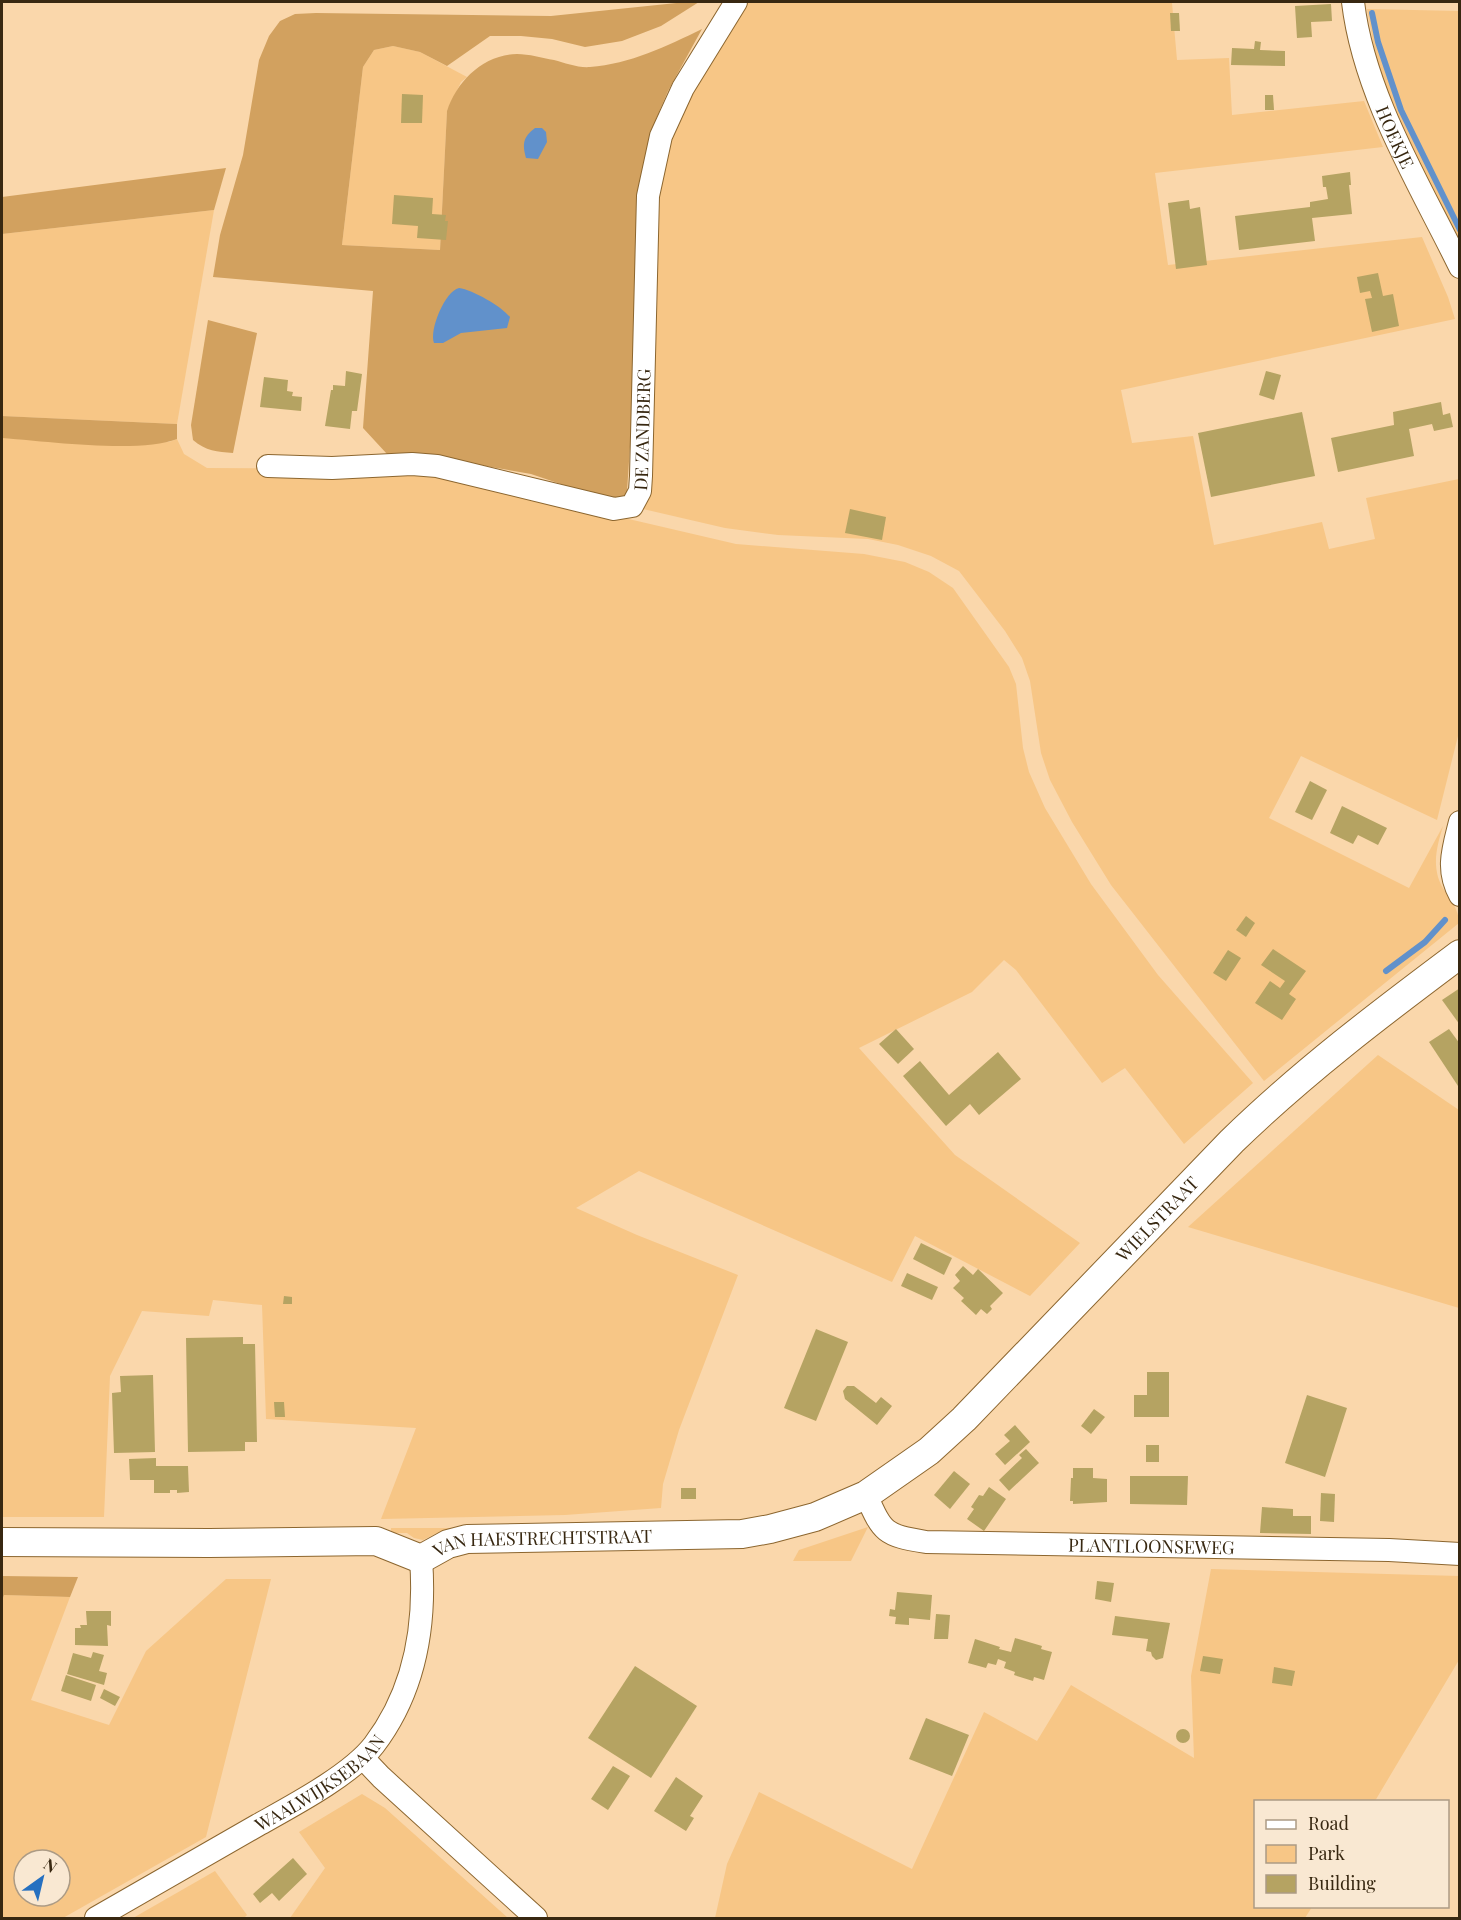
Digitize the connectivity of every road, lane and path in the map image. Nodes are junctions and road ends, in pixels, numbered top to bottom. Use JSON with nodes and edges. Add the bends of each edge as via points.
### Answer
{"nodes":[{"id":1,"x":736,"y":2,"type":"edge"},
{"id":2,"x":1353,"y":2,"type":"edge"},
{"id":3,"x":1460,"y":267,"type":"edge"},
{"id":4,"x":268,"y":466,"type":"dead end"},
{"id":5,"x":1460,"y":822,"type":"edge"},
{"id":6,"x":1460,"y":896,"type":"edge"},
{"id":7,"x":1460,"y":954,"type":"edge"},
{"id":8,"x":866,"y":1495,"type":"junction"},
{"id":9,"x":2,"y":1542,"type":"edge"},
{"id":10,"x":1460,"y":1554,"type":"edge"},
{"id":11,"x":422,"y":1558,"type":"junction"},
{"id":12,"x":363,"y":1758,"type":"junction"},
{"id":13,"x":96,"y":1918,"type":"edge"},
{"id":14,"x":536,"y":1918,"type":"edge"}],
"edges":[{"from":1,"to":4,"type":"street","name":"DE ZANDBERG","via":[[683,88],[661,136],[648,196],[641,476],[640,492],[632,506],[614,509],[437,466]]},
{"from":2,"to":3,"type":"street","name":"HOEKJE","via":[[1381,104]]},
{"from":5,"to":6,"type":"street","via":[[1451,866]]},
{"from":7,"to":8,"type":"street","name":"WIELSTRAAT","via":[[1275,1099],[964,1419],[928,1451]]},
{"from":8,"to":10,"type":"street","name":"PLANTLOONSEWEG","via":[[883,1529],[902,1538],[926,1542]]},
{"from":8,"to":11,"type":"street","name":"VAN HAESTRECHTSTRAAT","via":[[815,1518],[742,1534],[467,1539]]},
{"from":9,"to":11,"type":"street","name":"VAN HAESTRECHTSTRAAT","via":[[375,1541]]},
{"from":11,"to":12,"type":"street","name":"WAALWIJKSEBAAN","via":[[417,1657],[398,1706]]},
{"from":12,"to":13,"type":"street","name":"WAALWIJKSEBAAN","via":[[315,1792]]},
{"from":12,"to":14,"type":"street"}]}
